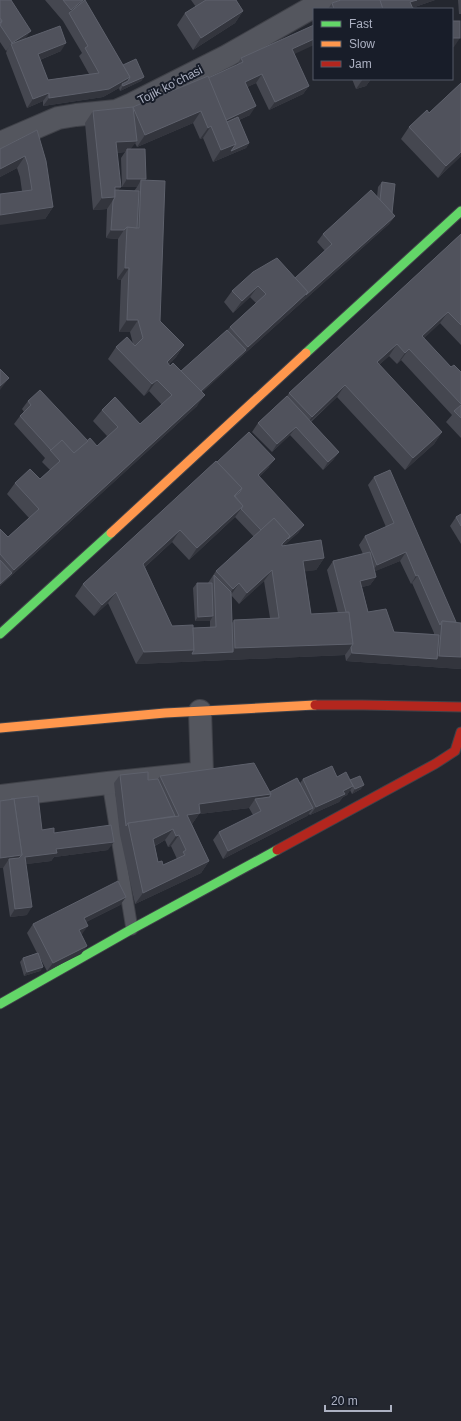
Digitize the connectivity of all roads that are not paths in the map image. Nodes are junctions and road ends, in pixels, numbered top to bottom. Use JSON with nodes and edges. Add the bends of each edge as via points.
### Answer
{"nodes":[{"id":1,"x":331,"y":0,"type":"edge"},
{"id":2,"x":0,"y":143,"type":"edge"},
{"id":3,"x":461,"y":211,"type":"edge"},
{"id":4,"x":0,"y":634,"type":"edge"},
{"id":5,"x":461,"y":707,"type":"edge"},
{"id":6,"x":200,"y":712,"type":"junction"},
{"id":7,"x":0,"y":728,"type":"edge"},
{"id":8,"x":461,"y":732,"type":"edge"},
{"id":9,"x":108,"y":783,"type":"junction"},
{"id":10,"x":0,"y":796,"type":"edge"},
{"id":11,"x":132,"y":929,"type":"junction"},
{"id":12,"x":0,"y":1004,"type":"edge"}],
"edges":[{"from":1,"to":2,"type":"street","name":"Tojik koʻchasi","via":[[313,7],[227,56],[132,104],[116,110],[58,118]]},
{"from":3,"to":4,"type":"street"},
{"from":5,"to":6,"type":"street","via":[[332,705]]},
{"from":6,"to":7,"type":"street","via":[[60,721]]},
{"from":6,"to":9,"type":"street","via":[[202,773]]},
{"from":8,"to":11,"type":"street","via":[[455,751],[435,764]]},
{"from":9,"to":10,"type":"street"},
{"from":9,"to":11,"type":"lane"},
{"from":11,"to":12,"type":"street"}]}
